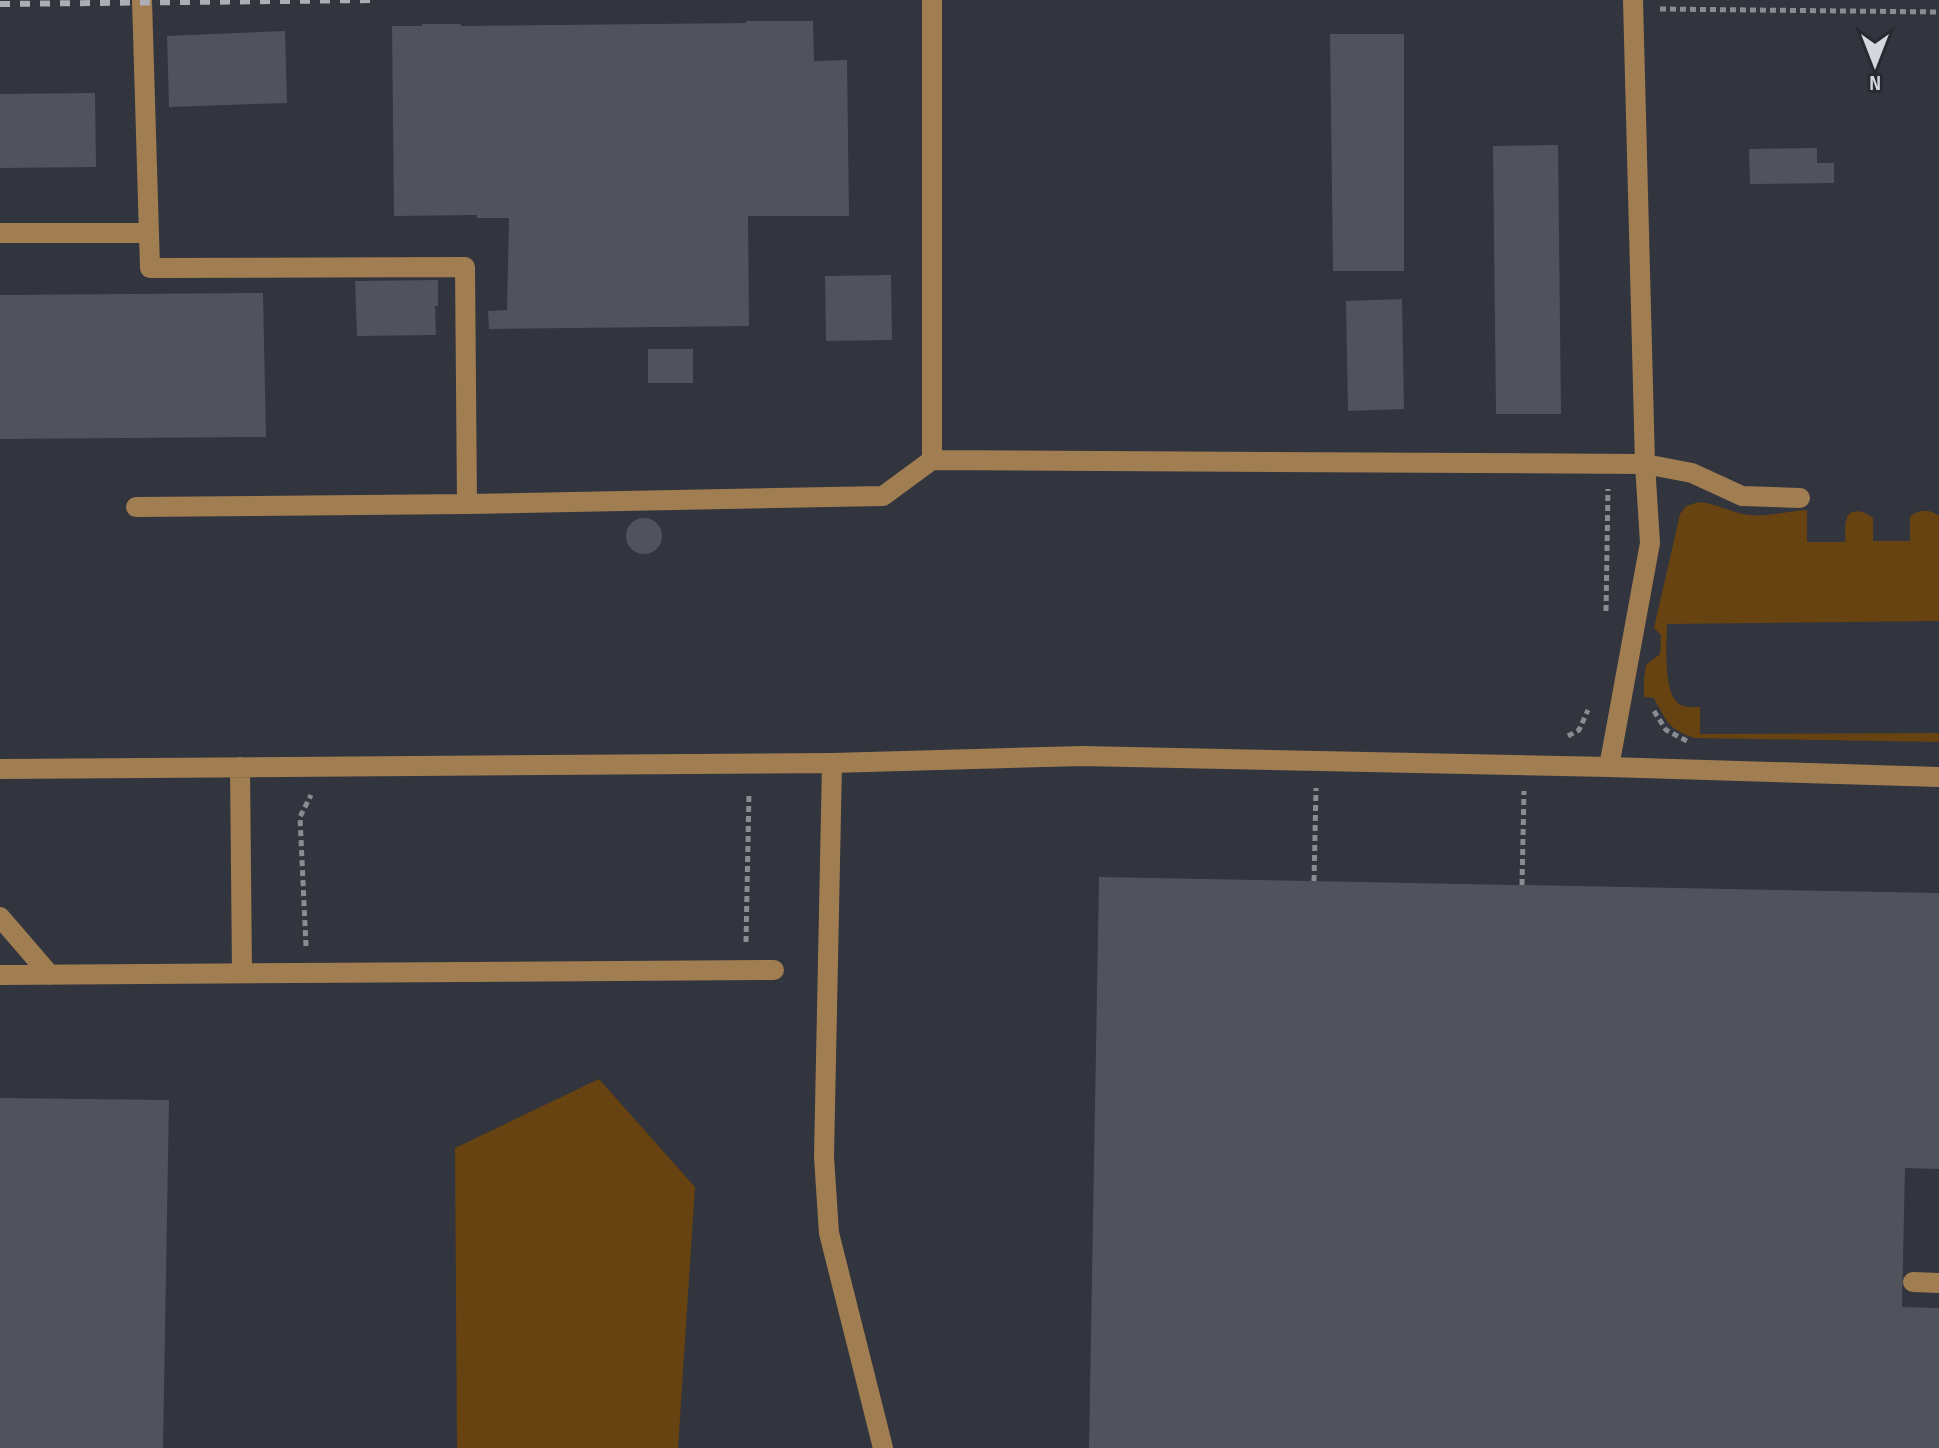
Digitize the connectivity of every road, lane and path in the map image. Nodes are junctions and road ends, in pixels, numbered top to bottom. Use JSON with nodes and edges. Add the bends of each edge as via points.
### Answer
{"nodes":[{"id":1,"x":142,"y":0,"type":"edge"},
{"id":2,"x":932,"y":0,"type":"edge"},
{"id":3,"x":1633,"y":4,"type":"edge"},
{"id":4,"x":1939,"y":12,"type":"edge"},
{"id":5,"x":0,"y":233,"type":"edge"},
{"id":6,"x":149,"y":233,"type":"junction"},
{"id":7,"x":932,"y":460,"type":"junction"},
{"id":8,"x":1608,"y":464,"type":"junction"},
{"id":9,"x":1645,"y":464,"type":"junction"},
{"id":10,"x":1800,"y":498,"type":"dead end"},
{"id":11,"x":467,"y":504,"type":"junction"},
{"id":12,"x":136,"y":507,"type":"dead end"},
{"id":13,"x":1606,"y":617,"type":"dead end"},
{"id":14,"x":1589,"y":709,"type":"dead end"},
{"id":15,"x":1564,"y":738,"type":"dead end"},
{"id":16,"x":832,"y":763,"type":"junction"},
{"id":17,"x":240,"y":767,"type":"junction"},
{"id":18,"x":1609,"y":767,"type":"junction"},
{"id":19,"x":0,"y":769,"type":"edge"},
{"id":20,"x":1939,"y":777,"type":"edge"},
{"id":21,"x":316,"y":783,"type":"dead end"},
{"id":22,"x":749,"y":783,"type":"dead end"},
{"id":23,"x":1524,"y":802,"type":"dead end"},
{"id":24,"x":1316,"y":804,"type":"dead end"},
{"id":25,"x":1314,"y":881,"type":"dead end"},
{"id":26,"x":1522,"y":885,"type":"dead end"},
{"id":27,"x":0,"y":917,"type":"edge"},
{"id":28,"x":746,"y":953,"type":"dead end"},
{"id":29,"x":307,"y":954,"type":"dead end"},
{"id":30,"x":774,"y":970,"type":"dead end"},
{"id":31,"x":242,"y":973,"type":"junction"},
{"id":32,"x":0,"y":975,"type":"edge"},
{"id":33,"x":50,"y":975,"type":"junction"},
{"id":34,"x":1913,"y":1282,"type":"dead end"},
{"id":35,"x":1939,"y":1283,"type":"edge"},
{"id":36,"x":883,"y":1448,"type":"edge"}],
"edges":[{"from":1,"to":6,"type":"lane"},
{"from":2,"to":7,"type":"lane"},
{"from":3,"to":4,"type":"path"},
{"from":3,"to":9,"type":"lane"},
{"from":5,"to":6,"type":"lane"},
{"from":6,"to":11,"type":"lane","via":[[150,268],[465,267]]},
{"from":7,"to":8,"type":"lane"},
{"from":7,"to":11,"type":"lane","via":[[883,496]]},
{"from":8,"to":9,"type":"lane"},
{"from":8,"to":13,"type":"path"},
{"from":9,"to":10,"type":"lane","via":[[1692,473],[1742,496]]},
{"from":9,"to":18,"type":"lane","via":[[1650,543]]},
{"from":11,"to":12,"type":"lane"},
{"from":14,"to":15,"type":"path","via":[[1579,730]]},
{"from":16,"to":17,"type":"lane"},
{"from":16,"to":18,"type":"lane","via":[[1082,756]]},
{"from":16,"to":36,"type":"lane","via":[[824,1157],[829,1233]]},
{"from":17,"to":19,"type":"lane"},
{"from":17,"to":31,"type":"lane"},
{"from":18,"to":20,"type":"lane"},
{"from":21,"to":29,"type":"path","via":[[300,817]]},
{"from":22,"to":28,"type":"path"},
{"from":23,"to":26,"type":"path"},
{"from":24,"to":25,"type":"path"},
{"from":27,"to":33,"type":"lane"},
{"from":30,"to":31,"type":"lane"},
{"from":31,"to":33,"type":"lane"},
{"from":32,"to":33,"type":"lane"},
{"from":34,"to":35,"type":"lane"}]}
